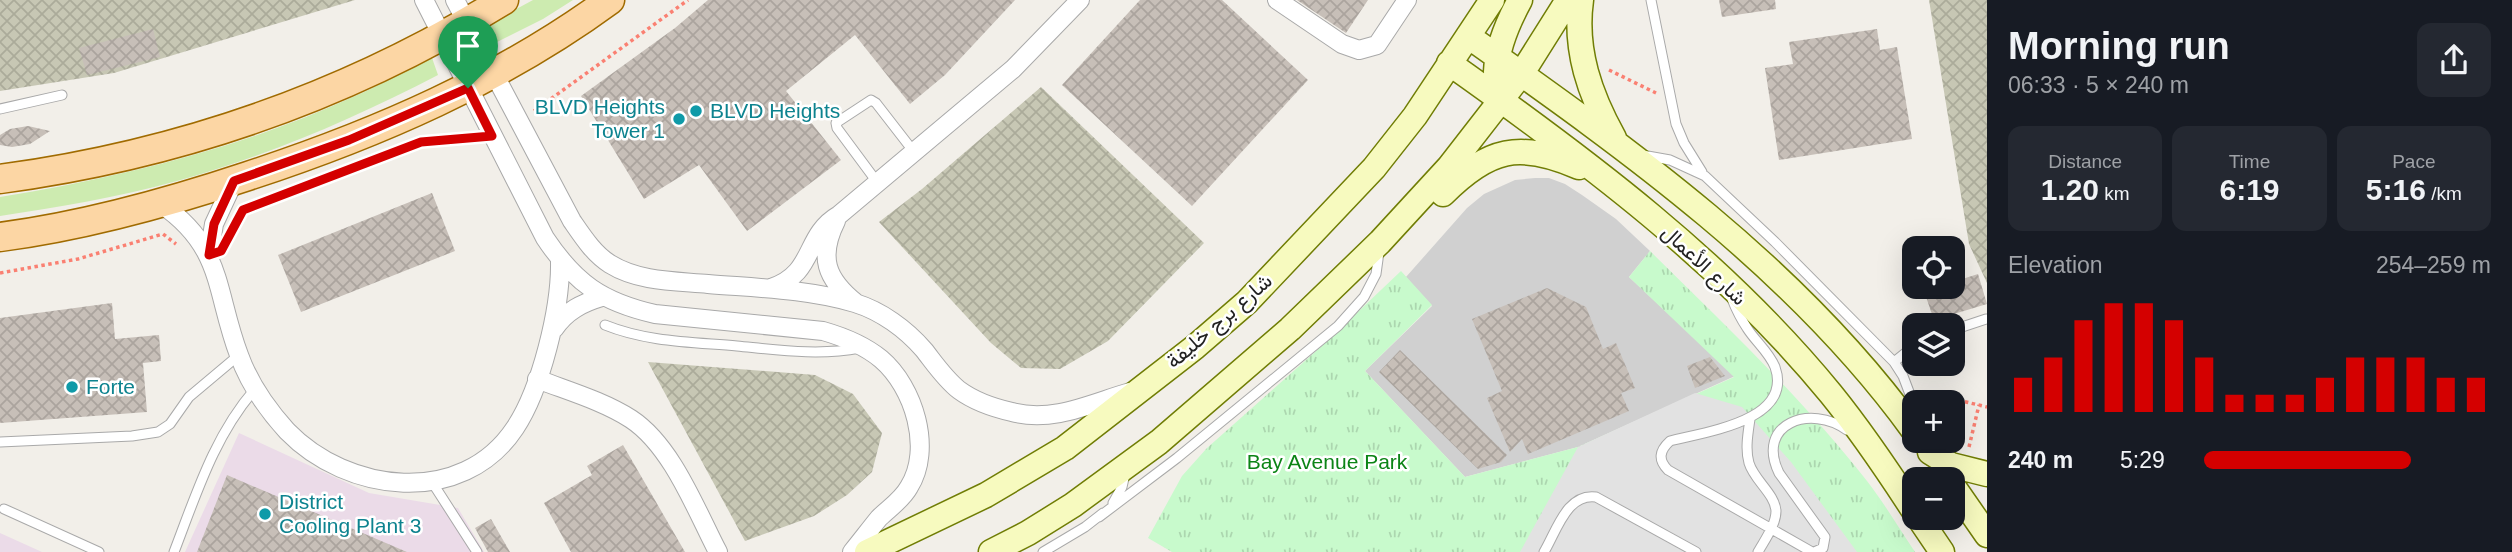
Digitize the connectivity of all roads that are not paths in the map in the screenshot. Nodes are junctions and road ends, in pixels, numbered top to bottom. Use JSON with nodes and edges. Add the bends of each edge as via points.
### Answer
{"nodes":[{"id":1,"x":424,"y":0,"type":"edge"},
{"id":2,"x":504,"y":0,"type":"edge"},
{"id":3,"x":610,"y":0,"type":"edge"},
{"id":4,"x":1080,"y":0,"type":"edge"},
{"id":5,"x":1277,"y":0,"type":"edge"},
{"id":6,"x":1407,"y":0,"type":"edge"},
{"id":7,"x":1492,"y":0,"type":"edge"},
{"id":8,"x":1520,"y":0,"type":"edge"},
{"id":9,"x":1568,"y":0,"type":"edge"},
{"id":10,"x":1581,"y":0,"type":"edge"},
{"id":11,"x":1651,"y":0,"type":"edge"},
{"id":12,"x":461,"y":11,"type":"edge"},
{"id":13,"x":1468,"y":36,"type":"junction"},
{"id":14,"x":443,"y":37,"type":"junction"},
{"id":15,"x":1497,"y":56,"type":"junction"},
{"id":16,"x":1449,"y":63,"type":"junction"},
{"id":17,"x":1522,"y":73,"type":"junction"},
{"id":18,"x":494,"y":74,"type":"junction"},
{"id":19,"x":468,"y":88,"type":"junction"},
{"id":20,"x":62,"y":95,"type":"dead end"},
{"id":21,"x":1501,"y":100,"type":"junction"},
{"id":22,"x":0,"y":109,"type":"edge"},
{"id":23,"x":1624,"y":150,"type":"junction"},
{"id":24,"x":914,"y":152,"type":"junction"},
{"id":25,"x":1705,"y":176,"type":"junction"},
{"id":26,"x":0,"y":179,"type":"edge"},
{"id":27,"x":1605,"y":179,"type":"junction"},
{"id":28,"x":234,"y":181,"type":"junction"},
{"id":29,"x":877,"y":182,"type":"junction"},
{"id":30,"x":162,"y":204,"type":"junction"},
{"id":31,"x":839,"y":215,"type":"junction"},
{"id":32,"x":1385,"y":236,"type":"junction"},
{"id":33,"x":0,"y":237,"type":"edge"},
{"id":34,"x":209,"y":255,"type":"junction"},
{"id":35,"x":560,"y":261,"type":"junction"},
{"id":36,"x":1728,"y":284,"type":"junction"},
{"id":37,"x":768,"y":289,"type":"junction"},
{"id":38,"x":602,"y":297,"type":"junction"},
{"id":39,"x":856,"y":303,"type":"junction"},
{"id":40,"x":1986,"y":319,"type":"edge"},
{"id":41,"x":606,"y":325,"type":"dead end"},
{"id":42,"x":1965,"y":326,"type":"edge"},
{"id":43,"x":550,"y":335,"type":"junction"},
{"id":44,"x":864,"y":347,"type":"junction"},
{"id":45,"x":239,"y":355,"type":"junction"},
{"id":46,"x":1902,"y":356,"type":"edge"},
{"id":47,"x":1894,"y":362,"type":"junction"},
{"id":48,"x":537,"y":379,"type":"junction"},
{"id":49,"x":255,"y":389,"type":"junction"},
{"id":50,"x":1138,"y":389,"type":"junction"},
{"id":51,"x":1909,"y":390,"type":"edge"},
{"id":52,"x":1902,"y":415,"type":"edge"},
{"id":53,"x":1750,"y":419,"type":"junction"},
{"id":54,"x":0,"y":442,"type":"edge"},
{"id":55,"x":1876,"y":453,"type":"junction"},
{"id":56,"x":1934,"y":453,"type":"edge"},
{"id":57,"x":1128,"y":465,"type":"junction"},
{"id":58,"x":1987,"y":474,"type":"edge"},
{"id":59,"x":432,"y":482,"type":"junction"},
{"id":60,"x":1902,"y":493,"type":"edge"},
{"id":61,"x":1965,"y":503,"type":"edge"},
{"id":62,"x":4,"y":509,"type":"dead end"},
{"id":63,"x":1099,"y":517,"type":"junction"},
{"id":64,"x":1770,"y":529,"type":"junction"},
{"id":65,"x":1927,"y":530,"type":"edge"},
{"id":66,"x":1987,"y":535,"type":"edge"},
{"id":67,"x":1053,"y":546,"type":"junction"},
{"id":68,"x":1819,"y":551,"type":"edge"},
{"id":69,"x":99,"y":552,"type":"edge"},
{"id":70,"x":174,"y":552,"type":"edge"},
{"id":71,"x":477,"y":552,"type":"edge"},
{"id":72,"x":718,"y":552,"type":"edge"},
{"id":73,"x":852,"y":552,"type":"edge"},
{"id":74,"x":867,"y":552,"type":"edge"},
{"id":75,"x":991,"y":552,"type":"edge"},
{"id":76,"x":1043,"y":552,"type":"edge"},
{"id":77,"x":1065,"y":552,"type":"edge"},
{"id":78,"x":1544,"y":552,"type":"edge"},
{"id":79,"x":1696,"y":552,"type":"edge"},
{"id":80,"x":1758,"y":552,"type":"edge"},
{"id":81,"x":1942,"y":552,"type":"edge"}],
"edges":[{"from":1,"to":14,"type":"street"},
{"from":2,"to":12,"type":"main road"},
{"from":3,"to":18,"type":"main road"},
{"from":4,"to":24,"type":"street","via":[[1013,69]]},
{"from":5,"to":6,"type":"street","via":[[1342,44],[1359,50],[1377,45]]},
{"from":7,"to":13,"type":"street","name":"شارع برج خليفة"},
{"from":8,"to":15,"type":"street"},
{"from":9,"to":17,"type":"street"},
{"from":10,"to":23,"type":"street","via":[[1582,61],[1594,100]]},
{"from":11,"to":25,"type":"lane","via":[[1671,105],[1684,143]]},
{"from":12,"to":14,"type":"main road"},
{"from":12,"to":18,"type":"street"},
{"from":13,"to":15,"type":"street","name":"شارع الأعمال"},
{"from":13,"to":16,"type":"street","name":"شارع برج خليفة"},
{"from":14,"to":19,"type":"street"},
{"from":14,"to":26,"type":"main road","via":[[328,91],[220,131],[110,160]]},
{"from":15,"to":17,"type":"street","name":"شارع الأعمال"},
{"from":15,"to":21,"type":"street","via":[[1496,87]]},
{"from":16,"to":21,"type":"street","name":"شارع الأعمال"},
{"from":16,"to":50,"type":"street","name":"شارع برج خليفة","via":[[1415,116],[1337,210],[1247,302]]},
{"from":17,"to":21,"type":"street"},
{"from":17,"to":23,"type":"street","name":"شارع الأعمال"},
{"from":18,"to":19,"type":"main road"},
{"from":18,"to":37,"type":"street","via":[[572,221],[589,246],[610,264],[661,280]]},
{"from":19,"to":28,"type":"main road","via":[[349,140]]},
{"from":19,"to":35,"type":"street"},
{"from":20,"to":22,"type":"lane"},
{"from":21,"to":27,"type":"street","name":"شارع الأعمال"},
{"from":21,"to":32,"type":"street","via":[[1449,167]]},
{"from":23,"to":25,"type":"lane","via":[[1670,160]]},
{"from":23,"to":52,"type":"street","name":"شارع الأعمال","via":[[1705,214],[1814,314],[1866,368]]},
{"from":24,"to":29,"type":"street"},
{"from":24,"to":29,"type":"lane","via":[[871,100],[841,118],[837,128]]},
{"from":25,"to":47,"type":"lane"},
{"from":27,"to":32,"type":"street","via":[[1539,152],[1494,155],[1462,175],[1413,226]]},
{"from":27,"to":36,"type":"street","name":"شارع الأعمال"},
{"from":28,"to":30,"type":"main road"},
{"from":28,"to":34,"type":"street","via":[[214,224]]},
{"from":29,"to":31,"type":"street"},
{"from":30,"to":33,"type":"main road"},
{"from":30,"to":34,"type":"street","via":[[189,226]]},
{"from":31,"to":37,"type":"street","via":[[821,230],[800,270],[785,283]]},
{"from":31,"to":39,"type":"street","via":[[827,244],[828,270],[842,292]]},
{"from":32,"to":57,"type":"street","via":[[1237,376]]},
{"from":32,"to":63,"type":"lane","via":[[1376,274],[1364,297],[1338,326]]},
{"from":34,"to":45,"type":"street"},
{"from":35,"to":38,"type":"street"},
{"from":35,"to":43,"type":"street","via":[[559,299]]},
{"from":36,"to":53,"type":"lane","via":[[1739,315],[1769,357],[1777,380],[1768,406]]},
{"from":36,"to":55,"type":"street","name":"شارع الأعمال","via":[[1822,383]]},
{"from":37,"to":39,"type":"street"},
{"from":38,"to":43,"type":"street","via":[[571,310]]},
{"from":38,"to":44,"type":"street","via":[[655,314],[823,331]]},
{"from":39,"to":50,"type":"street","via":[[901,328],[958,389],[1014,413],[1069,412]]},
{"from":40,"to":42,"type":"lane"},
{"from":41,"to":44,"type":"lane","via":[[648,338],[688,342],[812,352]]},
{"from":43,"to":48,"type":"street"},
{"from":44,"to":73,"type":"street","via":[[898,379],[908,397],[920,444],[910,486]]},
{"from":45,"to":49,"type":"street"},
{"from":45,"to":54,"type":"lane","via":[[189,397],[170,424],[158,432]]},
{"from":46,"to":47,"type":"lane"},
{"from":47,"to":51,"type":"lane"},
{"from":48,"to":59,"type":"street","via":[[514,430],[494,451],[471,467]]},
{"from":48,"to":72,"type":"street","via":[[618,411],[648,432],[670,461]]},
{"from":49,"to":59,"type":"street","via":[[290,433],[335,466],[382,482]]},
{"from":49,"to":70,"type":"lane","via":[[216,448]]},
{"from":50,"to":74,"type":"street","name":"شارع برج خليفة","via":[[1032,470]]},
{"from":53,"to":64,"type":"lane","via":[[1746,449],[1755,476],[1774,505]]},
{"from":53,"to":64,"type":"lane","via":[[1670,441],[1660,455],[1668,470]]},
{"from":55,"to":60,"type":"street","name":"شارع الأعمال"},
{"from":55,"to":68,"type":"lane","via":[[1824,418],[1787,425],[1775,440],[1772,451],[1779,473],[1825,537]]},
{"from":56,"to":58,"type":"street","via":[[1951,465]]},
{"from":57,"to":63,"type":"lane","via":[[1122,487]]},
{"from":57,"to":75,"type":"street","via":[[1073,505]]},
{"from":59,"to":71,"type":"lane"},
{"from":61,"to":66,"type":"street"},
{"from":62,"to":69,"type":"lane"},
{"from":63,"to":67,"type":"lane"},
{"from":64,"to":68,"type":"lane"},
{"from":64,"to":80,"type":"lane"},
{"from":65,"to":81,"type":"street"},
{"from":67,"to":76,"type":"lane"},
{"from":67,"to":77,"type":"lane"},
{"from":78,"to":79,"type":"lane","via":[[1571,505],[1587,496],[1597,497]]}]}
